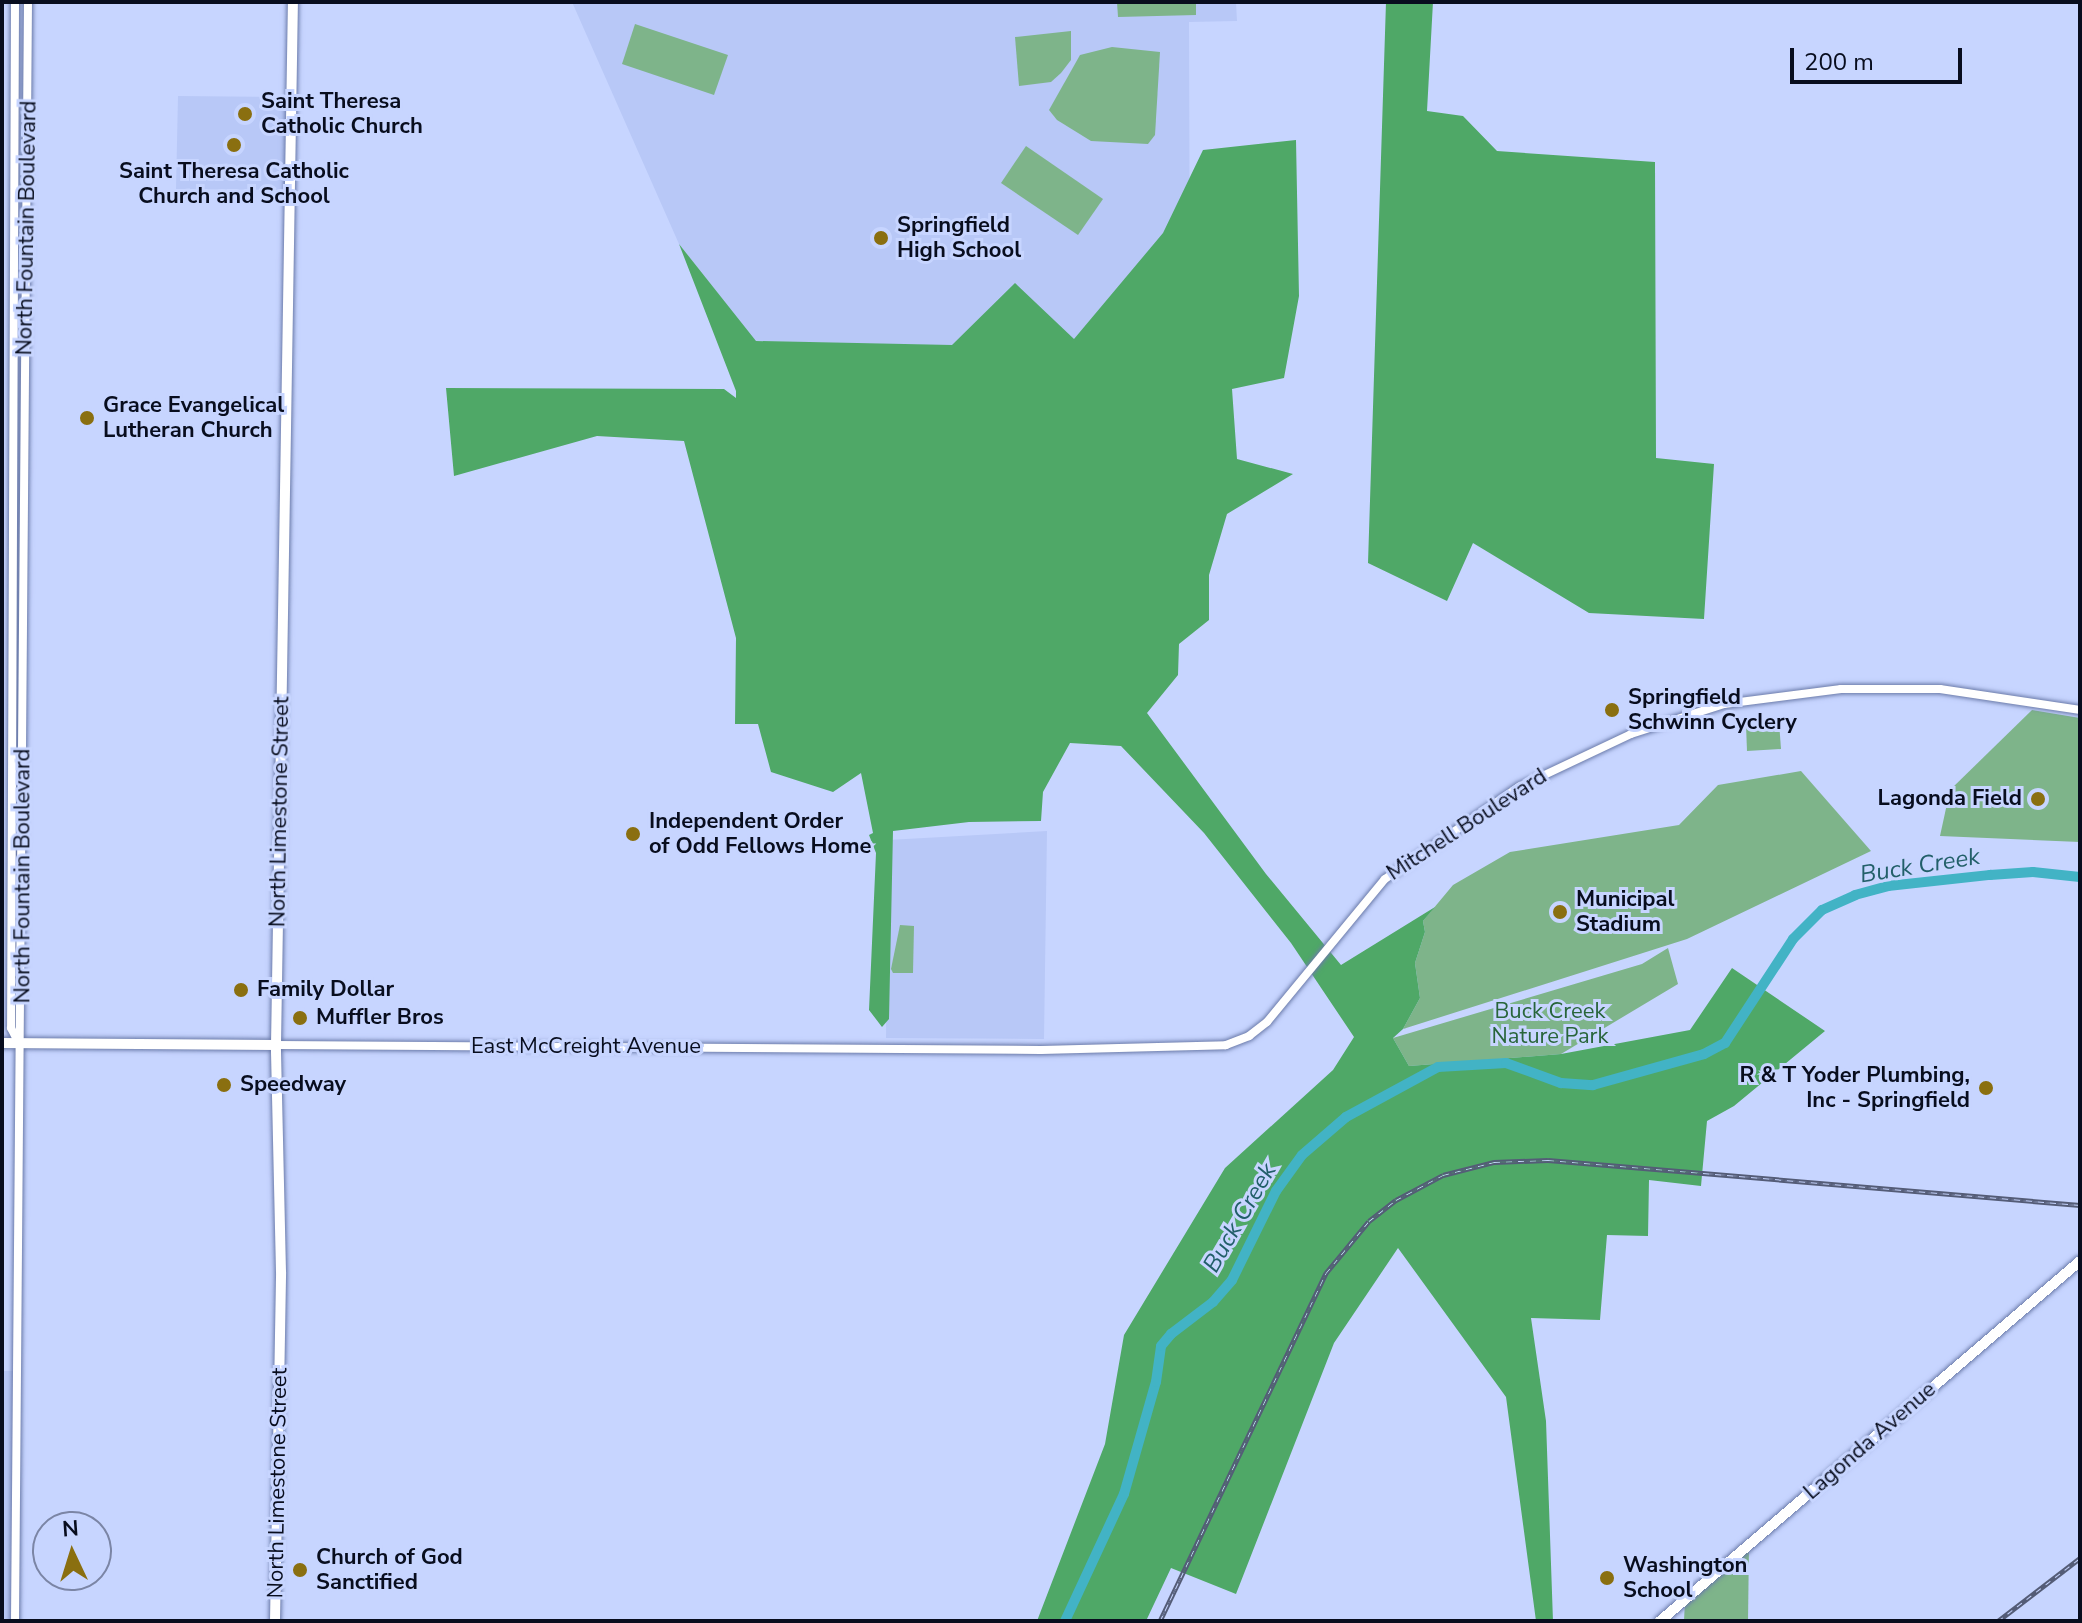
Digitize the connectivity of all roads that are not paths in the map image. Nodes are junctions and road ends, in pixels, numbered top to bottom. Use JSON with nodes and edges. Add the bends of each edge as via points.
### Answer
{"nodes":[{"id":1,"x":15,"y":2,"type":"edge"},
{"id":2,"x":28,"y":2,"type":"edge"},
{"id":3,"x":293,"y":2,"type":"edge"},
{"id":4,"x":7,"y":392,"type":"edge"},
{"id":5,"x":24,"y":392,"type":"junction"},
{"id":6,"x":2080,"y":710,"type":"edge"},
{"id":7,"x":2,"y":1043,"type":"edge"},
{"id":8,"x":19,"y":1043,"type":"junction"},
{"id":9,"x":276,"y":1045,"type":"junction"},
{"id":10,"x":1154,"y":1047,"type":"joint"},
{"id":11,"x":2080,"y":1261,"type":"edge"},
{"id":12,"x":15,"y":1621,"type":"edge"},
{"id":13,"x":275,"y":1621,"type":"edge"},
{"id":14,"x":1660,"y":1621,"type":"edge"}],
"edges":[{"from":1,"to":4,"type":"street","name":"North Fountain Boulevard"},
{"from":2,"to":5,"type":"street","name":"North Fountain Boulevard"},
{"from":3,"to":9,"type":"main road","name":"North Limestone Street"},
{"from":4,"to":5,"type":"street"},
{"from":4,"to":8,"type":"street","name":"North Fountain Boulevard","via":[[11,1028]]},
{"from":5,"to":8,"type":"street","name":"North Fountain Boulevard"},
{"from":6,"to":10,"type":"street","name":"Mitchell Boulevard","via":[[1940,689],[1841,689],[1724,704],[1659,724],[1533,779],[1385,879],[1285,1002],[1249,1036],[1212,1047]]},
{"from":7,"to":8,"type":"main road","name":"East McCreight Avenue"},
{"from":8,"to":9,"type":"main road","name":"East McCreight Avenue"},
{"from":8,"to":12,"type":"street"},
{"from":9,"to":10,"type":"street","name":"East McCreight Avenue"},
{"from":9,"to":13,"type":"main road","name":"North Limestone Street","via":[[281,1284]]},
{"from":11,"to":14,"type":"main road","name":"Lagonda Avenue"}]}
